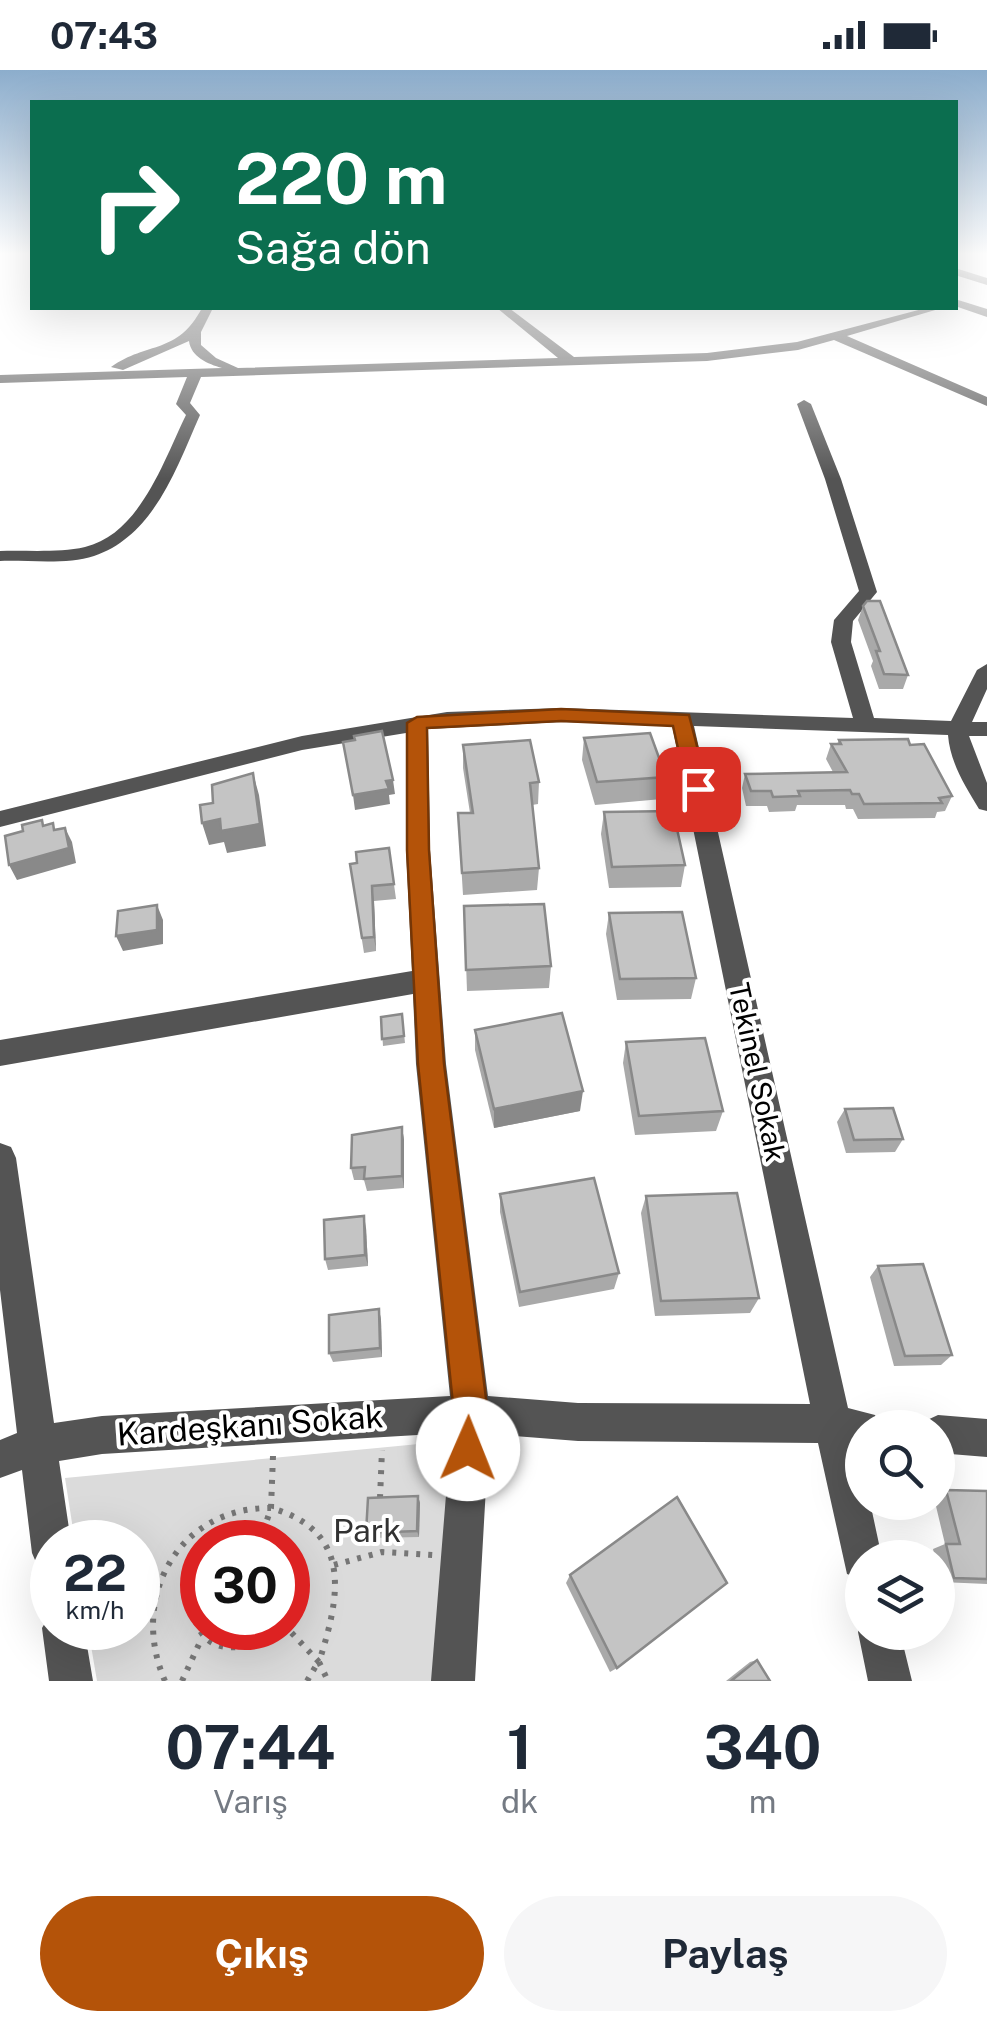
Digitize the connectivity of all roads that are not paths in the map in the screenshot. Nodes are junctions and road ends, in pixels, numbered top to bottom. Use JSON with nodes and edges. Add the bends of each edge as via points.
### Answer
{"nodes":[{"id":1,"x":196,"y":329,"type":"edge"},
{"id":2,"x":529,"y":329,"type":"edge"},
{"id":3,"x":861,"y":329,"type":"edge"},
{"id":4,"x":195,"y":332,"type":"junction"},
{"id":5,"x":836,"y":336,"type":"junction"},
{"id":6,"x":572,"y":362,"type":"junction"},
{"id":7,"x":250,"y":372,"type":"junction"},
{"id":8,"x":195,"y":374,"type":"junction"},
{"id":9,"x":75,"y":377,"type":"junction"},
{"id":10,"x":0,"y":379,"type":"edge"},
{"id":11,"x":987,"y":402,"type":"edge"},
{"id":12,"x":804,"y":404,"type":"dead end"},
{"id":13,"x":0,"y":556,"type":"edge"},
{"id":14,"x":987,"y":670,"type":"edge"},
{"id":15,"x":682,"y":720,"type":"junction"},
{"id":16,"x":417,"y":723,"type":"junction"},
{"id":17,"x":865,"y":724,"type":"junction"},
{"id":18,"x":956,"y":727,"type":"junction"},
{"id":19,"x":987,"y":729,"type":"edge"},
{"id":20,"x":987,"y":804,"type":"edge"},
{"id":21,"x":0,"y":819,"type":"edge"},
{"id":22,"x":426,"y":980,"type":"junction"},
{"id":23,"x":0,"y":1053,"type":"edge"},
{"id":24,"x":0,"y":1158,"type":"edge"},
{"id":25,"x":845,"y":1413,"type":"edge"},
{"id":26,"x":471,"y":1414,"type":"junction"},
{"id":27,"x":845,"y":1426,"type":"edge"},
{"id":28,"x":955,"y":1435,"type":"edge"},
{"id":29,"x":987,"y":1438,"type":"edge"},
{"id":30,"x":37,"y":1445,"type":"junction"},
{"id":31,"x":0,"y":1459,"type":"edge"},
{"id":32,"x":47,"y":1520,"type":"edge"},
{"id":33,"x":66,"y":1650,"type":"edge"},
{"id":34,"x":883,"y":1650,"type":"edge"},
{"id":35,"x":71,"y":1681,"type":"edge"},
{"id":36,"x":453,"y":1681,"type":"edge"},
{"id":37,"x":890,"y":1681,"type":"edge"}],
"edges":[{"from":1,"to":4,"type":"street"},
{"from":2,"to":6,"type":"street"},
{"from":3,"to":5,"type":"street"},
{"from":4,"to":7,"type":"street","via":[[200,352],[212,361]]},
{"from":4,"to":9,"type":"street","via":[[134,363]]},
{"from":5,"to":6,"type":"street","via":[[748,354]]},
{"from":5,"to":11,"type":"street"},
{"from":6,"to":7,"type":"street"},
{"from":7,"to":8,"type":"street"},
{"from":8,"to":9,"type":"street"},
{"from":8,"to":13,"type":"street","via":[[183,404],[193,415],[137,522],[88,552]]},
{"from":9,"to":10,"type":"street"},
{"from":12,"to":17,"type":"street","via":[[868,592],[844,620],[841,642]]},
{"from":14,"to":18,"type":"street"},
{"from":15,"to":16,"type":"street","via":[[561,715]]},
{"from":15,"to":17,"type":"street"},
{"from":15,"to":25,"type":"street","name":"Tekinel Sokak"},
{"from":16,"to":21,"type":"street","via":[[302,743]]},
{"from":16,"to":22,"type":"street"},
{"from":17,"to":18,"type":"street"},
{"from":18,"to":19,"type":"street"},
{"from":18,"to":20,"type":"street","via":[[961,757]]},
{"from":22,"to":23,"type":"street"},
{"from":22,"to":26,"type":"street"},
{"from":24,"to":30,"type":"street"},
{"from":26,"to":27,"type":"street","name":"Kardeşkanı Sokak"},
{"from":26,"to":30,"type":"street","name":"Kardeşkanı Sokak","via":[[273,1422]]},
{"from":26,"to":36,"type":"street"},
{"from":28,"to":29,"type":"street"},
{"from":30,"to":31,"type":"street","name":"Kardeşkanı Sokak"},
{"from":30,"to":32,"type":"street"},
{"from":33,"to":35,"type":"street"},
{"from":34,"to":37,"type":"street"}]}
